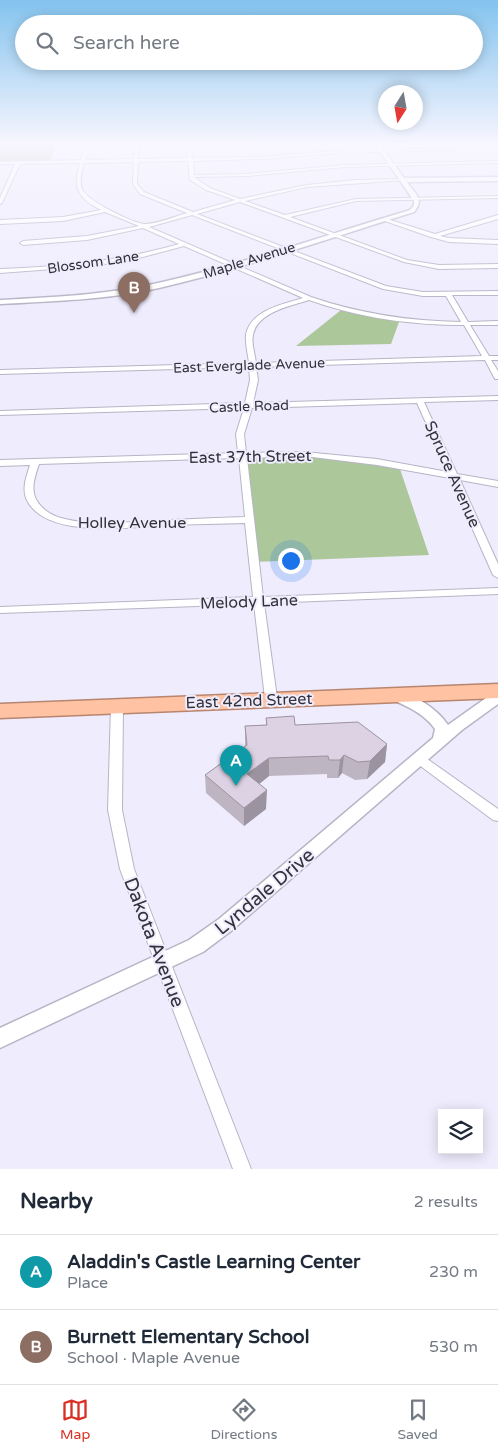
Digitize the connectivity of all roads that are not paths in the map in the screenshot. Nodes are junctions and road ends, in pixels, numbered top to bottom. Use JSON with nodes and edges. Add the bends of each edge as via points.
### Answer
{"nodes":[{"id":1,"x":84,"y":198,"type":"edge"},
{"id":2,"x":151,"y":198,"type":"edge"},
{"id":3,"x":233,"y":198,"type":"edge"},
{"id":4,"x":252,"y":198,"type":"edge"},
{"id":5,"x":415,"y":198,"type":"junction"},
{"id":6,"x":452,"y":198,"type":"edge"},
{"id":7,"x":240,"y":200,"type":"junction"},
{"id":8,"x":106,"y":210,"type":"junction"},
{"id":9,"x":192,"y":213,"type":"junction"},
{"id":10,"x":285,"y":217,"type":"junction"},
{"id":11,"x":498,"y":218,"type":"edge"},
{"id":12,"x":385,"y":220,"type":"junction"},
{"id":13,"x":0,"y":222,"type":"edge"},
{"id":14,"x":142,"y":226,"type":"junction"},
{"id":15,"x":334,"y":235,"type":"junction"},
{"id":16,"x":432,"y":236,"type":"junction"},
{"id":17,"x":498,"y":242,"type":"edge"},
{"id":18,"x":23,"y":243,"type":"dead end"},
{"id":19,"x":184,"y":244,"type":"junction"},
{"id":20,"x":284,"y":250,"type":"junction"},
{"id":21,"x":233,"y":265,"type":"junction"},
{"id":22,"x":498,"y":266,"type":"edge"},
{"id":23,"x":0,"y":271,"type":"edge"},
{"id":24,"x":498,"y":293,"type":"edge"},
{"id":25,"x":448,"y":294,"type":"junction"},
{"id":26,"x":309,"y":298,"type":"junction"},
{"id":27,"x":0,"y":302,"type":"edge"},
{"id":28,"x":498,"y":323,"type":"edge"},
{"id":29,"x":466,"y":324,"type":"junction"},
{"id":30,"x":487,"y":358,"type":"junction"},
{"id":31,"x":498,"y":358,"type":"edge"},
{"id":32,"x":252,"y":365,"type":"junction"},
{"id":33,"x":0,"y":372,"type":"edge"},
{"id":34,"x":498,"y":377,"type":"edge"},
{"id":35,"x":498,"y":398,"type":"edge"},
{"id":36,"x":420,"y":401,"type":"junction"},
{"id":37,"x":248,"y":406,"type":"junction"},
{"id":38,"x":0,"y":413,"type":"edge"},
{"id":39,"x":241,"y":456,"type":"junction"},
{"id":40,"x":35,"y":462,"type":"junction"},
{"id":41,"x":0,"y":463,"type":"edge"},
{"id":42,"x":454,"y":476,"type":"junction"},
{"id":43,"x":498,"y":484,"type":"edge"},
{"id":44,"x":249,"y":520,"type":"junction"},
{"id":45,"x":498,"y":575,"type":"edge"},
{"id":46,"x":498,"y":591,"type":"edge"},
{"id":47,"x":258,"y":600,"type":"junction"},
{"id":48,"x":0,"y":610,"type":"edge"},
{"id":49,"x":498,"y":691,"type":"edge"},
{"id":50,"x":393,"y":694,"type":"junction"},
{"id":51,"x":498,"y":697,"type":"edge"},
{"id":52,"x":271,"y":698,"type":"junction"},
{"id":53,"x":117,"y":706,"type":"junction"},
{"id":54,"x":0,"y":711,"type":"edge"},
{"id":55,"x":440,"y":741,"type":"junction"},
{"id":56,"x":419,"y":759,"type":"junction"},
{"id":57,"x":498,"y":816,"type":"edge"},
{"id":58,"x":164,"y":962,"type":"junction"},
{"id":59,"x":0,"y":1038,"type":"edge"},
{"id":60,"x":242,"y":1169,"type":"edge"}],
"edges":[{"from":1,"to":8,"type":"street"},
{"from":2,"to":9,"type":"street"},
{"from":3,"to":7,"type":"street"},
{"from":4,"to":7,"type":"street"},
{"from":5,"to":6,"type":"street"},
{"from":5,"to":10,"type":"street","via":[[351,201]]},
{"from":5,"to":12,"type":"street","name":"Maple Avenue","via":[[418,204],[414,209]]},
{"from":7,"to":9,"type":"street"},
{"from":7,"to":10,"type":"street"},
{"from":8,"to":13,"type":"street","via":[[63,219]]},
{"from":8,"to":14,"type":"street"},
{"from":9,"to":14,"type":"street"},
{"from":9,"to":20,"type":"street"},
{"from":10,"to":15,"type":"street"},
{"from":11,"to":16,"type":"street"},
{"from":12,"to":15,"type":"street","name":"Maple Avenue"},
{"from":12,"to":16,"type":"street"},
{"from":14,"to":18,"type":"street","via":[[88,238]]},
{"from":14,"to":19,"type":"street"},
{"from":15,"to":20,"type":"street","name":"Maple Avenue"},
{"from":15,"to":22,"type":"street","via":[[425,265]]},
{"from":16,"to":17,"type":"street","via":[[461,242]]},
{"from":19,"to":21,"type":"street"},
{"from":19,"to":23,"type":"street","name":"Blossom Lane","via":[[94,265]]},
{"from":20,"to":21,"type":"street","name":"Maple Avenue"},
{"from":20,"to":25,"type":"street","via":[[385,288]]},
{"from":21,"to":26,"type":"street"},
{"from":21,"to":27,"type":"street","name":"Maple Avenue","via":[[124,292]]},
{"from":24,"to":25,"type":"street"},
{"from":25,"to":29,"type":"street"},
{"from":26,"to":29,"type":"street","via":[[376,318]]},
{"from":26,"to":32,"type":"street","via":[[267,314],[253,324],[249,336]]},
{"from":28,"to":29,"type":"street"},
{"from":29,"to":30,"type":"street"},
{"from":30,"to":31,"type":"street","name":"East Everglade Avenue"},
{"from":30,"to":32,"type":"street","name":"East Everglade Avenue"},
{"from":30,"to":34,"type":"street"},
{"from":32,"to":33,"type":"street","name":"East Everglade Avenue"},
{"from":32,"to":37,"type":"street","via":[[254,380]]},
{"from":35,"to":36,"type":"street","name":"Castle Road"},
{"from":36,"to":37,"type":"street","name":"Castle Road"},
{"from":36,"to":42,"type":"street","name":"Spruce Avenue"},
{"from":37,"to":38,"type":"street","name":"Castle Road"},
{"from":37,"to":39,"type":"street","via":[[240,434]]},
{"from":39,"to":40,"type":"street","name":"East 37th Street"},
{"from":39,"to":42,"type":"street","name":"East 37th Street","via":[[339,456]]},
{"from":39,"to":44,"type":"street"},
{"from":40,"to":41,"type":"street","name":"East 37th Street"},
{"from":40,"to":44,"type":"street","name":"Holley Avenue","via":[[29,483],[30,497],[43,512],[58,520],[101,525]]},
{"from":42,"to":43,"type":"street","name":"East 37th Street"},
{"from":42,"to":45,"type":"street","name":"Spruce Avenue"},
{"from":44,"to":47,"type":"street"},
{"from":46,"to":47,"type":"street","name":"Melody Lane"},
{"from":47,"to":48,"type":"street","name":"Melody Lane"},
{"from":47,"to":52,"type":"street"},
{"from":49,"to":50,"type":"highway","name":"East 42nd Street"},
{"from":50,"to":52,"type":"highway","name":"East 42nd Street"},
{"from":50,"to":55,"type":"street","via":[[437,719],[443,729]]},
{"from":51,"to":55,"type":"street","name":"Lyndale Drive"},
{"from":52,"to":53,"type":"highway","name":"East 42nd Street"},
{"from":53,"to":54,"type":"highway","name":"East 42nd Street"},
{"from":53,"to":58,"type":"street","name":"Dakota Avenue","via":[[115,810],[127,870]]},
{"from":55,"to":56,"type":"street","name":"Lyndale Drive"},
{"from":56,"to":57,"type":"street"},
{"from":56,"to":58,"type":"street","name":"Lyndale Drive","via":[[224,925],[196,946]]},
{"from":58,"to":59,"type":"street","name":"Lyndale Drive"},
{"from":58,"to":60,"type":"street","name":"Dakota Avenue"}]}
